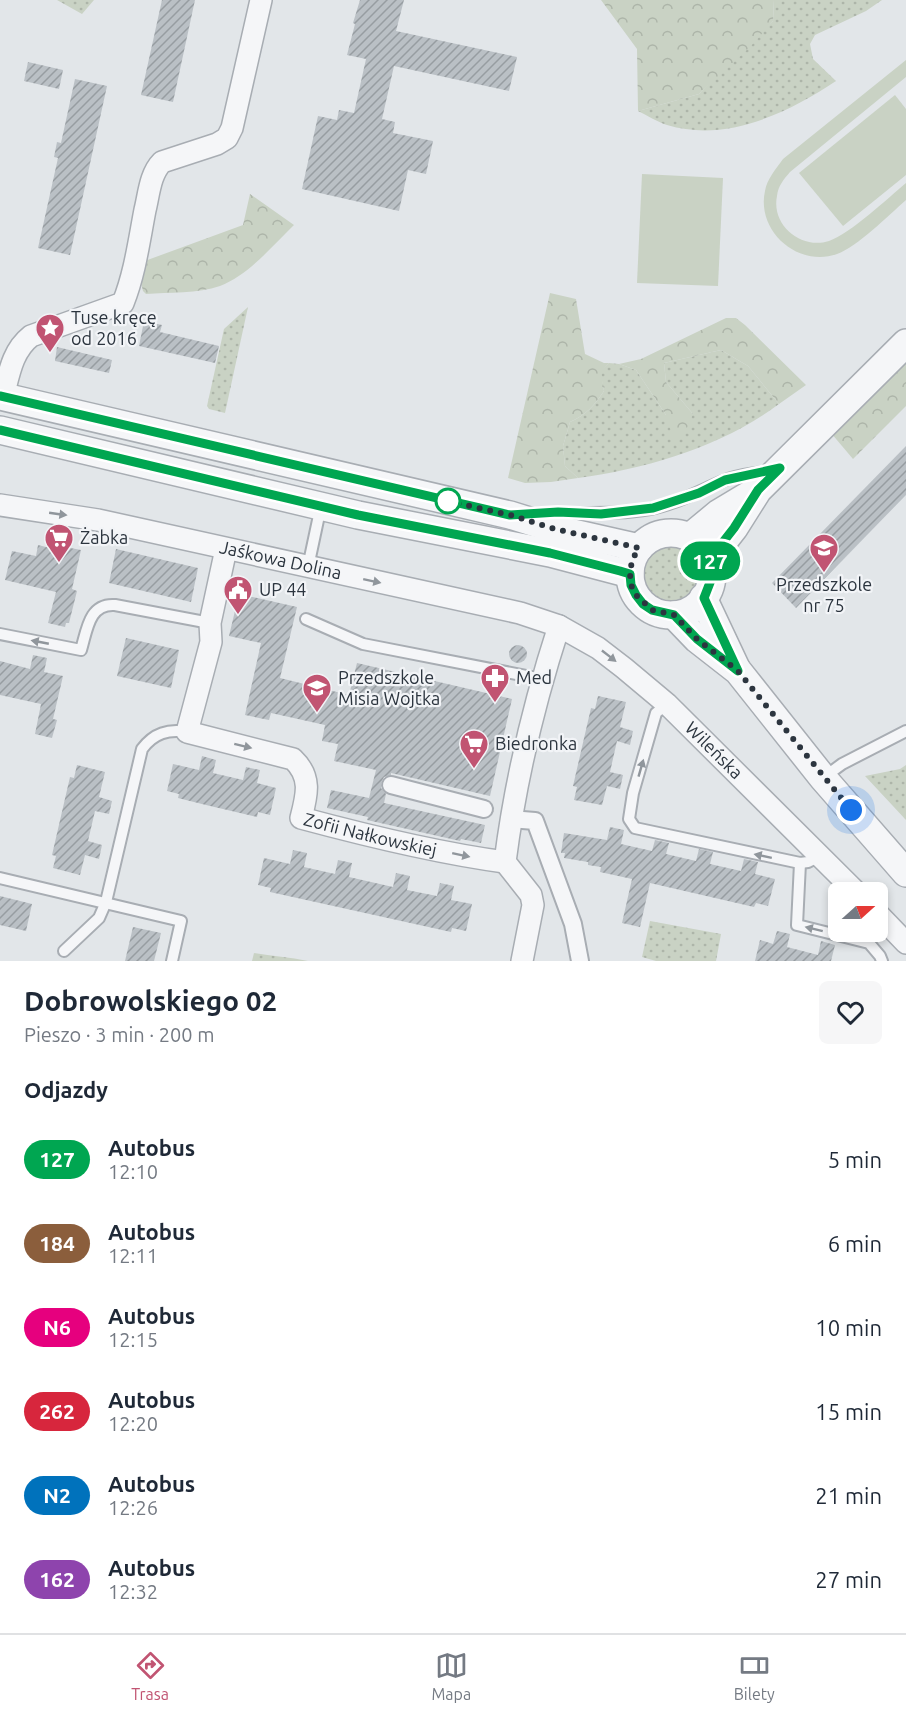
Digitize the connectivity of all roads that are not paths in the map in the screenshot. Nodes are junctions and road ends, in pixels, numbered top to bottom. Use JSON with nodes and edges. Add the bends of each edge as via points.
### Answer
{"nodes":[{"id":1,"x":261,"y":0,"type":"edge"},
{"id":2,"x":906,"y":343,"type":"edge"},
{"id":3,"x":1,"y":400,"type":"edge"},
{"id":4,"x":0,"y":430,"type":"edge"},
{"id":5,"x":780,"y":468,"type":"junction"},
{"id":6,"x":758,"y":490,"type":"junction"},
{"id":7,"x":0,"y":505,"type":"edge"},
{"id":8,"x":321,"y":506,"type":"junction"},
{"id":9,"x":510,"y":515,"type":"junction"},
{"id":10,"x":690,"y":537,"type":"junction"},
{"id":11,"x":639,"y":548,"type":"junction"},
{"id":12,"x":226,"y":549,"type":"junction"},
{"id":13,"x":709,"y":560,"type":"junction"},
{"id":14,"x":308,"y":567,"type":"junction"},
{"id":15,"x":630,"y":574,"type":"junction"},
{"id":16,"x":704,"y":598,"type":"junction"},
{"id":17,"x":674,"y":615,"type":"junction"},
{"id":18,"x":306,"y":619,"type":"dead end"},
{"id":19,"x":210,"y":623,"type":"junction"},
{"id":20,"x":559,"y":626,"type":"junction"},
{"id":21,"x":0,"y":634,"type":"edge"},
{"id":22,"x":738,"y":671,"type":"junction"},
{"id":23,"x":542,"y":679,"type":"junction"},
{"id":24,"x":667,"y":704,"type":"junction"},
{"id":25,"x":906,"y":731,"type":"edge"},
{"id":26,"x":187,"y":732,"type":"junction"},
{"id":27,"x":823,"y":778,"type":"junction"},
{"id":28,"x":391,"y":785,"type":"dead end"},
{"id":29,"x":484,"y":809,"type":"dead end"},
{"id":30,"x":510,"y":819,"type":"junction"},
{"id":31,"x":820,"y":856,"type":"junction"},
{"id":32,"x":505,"y":862,"type":"junction"},
{"id":33,"x":800,"y":863,"type":"junction"},
{"id":34,"x":906,"y":873,"type":"edge"},
{"id":35,"x":0,"y":878,"type":"edge"},
{"id":36,"x":846,"y":882,"type":"edge"},
{"id":37,"x":106,"y":902,"type":"junction"},
{"id":38,"x":888,"y":924,"type":"edge"},
{"id":39,"x":905,"y":940,"type":"edge"},
{"id":40,"x":64,"y":951,"type":"dead end"},
{"id":41,"x":172,"y":961,"type":"edge"},
{"id":42,"x":522,"y":961,"type":"edge"},
{"id":43,"x":580,"y":961,"type":"edge"},
{"id":44,"x":882,"y":961,"type":"edge"}],
"edges":[{"from":1,"to":3,"type":"street","via":[[232,128],[218,144],[171,158],[157,167],[131,284],[123,303],[23,342]]},
{"from":2,"to":5,"type":"street"},
{"from":3,"to":9,"type":"street"},
{"from":4,"to":8,"type":"street"},
{"from":5,"to":6,"type":"street"},
{"from":5,"to":9,"type":"lane","via":[[725,480],[653,508],[601,514]]},
{"from":6,"to":10,"type":"street","via":[[719,513]]},
{"from":6,"to":13,"type":"street"},
{"from":7,"to":12,"type":"street","name":"Jaśkowa Dolina","one_way":true,"via":[[98,520]]},
{"from":8,"to":14,"type":"lane"},
{"from":8,"to":15,"type":"street","via":[[550,553]]},
{"from":9,"to":11,"type":"street"},
{"from":10,"to":11,"type":"street","via":[[662,533]]},
{"from":10,"to":13,"type":"street","via":[[702,546]]},
{"from":11,"to":15,"type":"street"},
{"from":12,"to":14,"type":"street","name":"Jaśkowa Dolina"},
{"from":12,"to":19,"type":"street"},
{"from":13,"to":16,"type":"street","via":[[711,580]]},
{"from":14,"to":20,"type":"street","name":"Jaśkowa Dolina","one_way":true,"via":[[520,613]]},
{"from":15,"to":17,"type":"street","via":[[631,585],[643,604]]},
{"from":16,"to":17,"type":"street","via":[[695,607]]},
{"from":16,"to":22,"type":"street"},
{"from":17,"to":22,"type":"street"},
{"from":18,"to":23,"type":"lane","via":[[363,644]]},
{"from":19,"to":21,"type":"lane","one_way":true,"via":[[105,605],[93,614],[81,650]]},
{"from":19,"to":26,"type":"street","via":[[211,642]]},
{"from":20,"to":23,"type":"street"},
{"from":20,"to":24,"type":"street","name":"Wileńska","one_way":true,"via":[[598,648]]},
{"from":22,"to":27,"type":"street"},
{"from":23,"to":30,"type":"street"},
{"from":24,"to":31,"type":"street","name":"Wileńska"},
{"from":33,"to":24,"type":"lane","one_way":true,"via":[[635,828],[629,819],[633,793],[656,713]]},
{"from":25,"to":27,"type":"lane"},
{"from":26,"to":32,"type":"street","name":"Zofii Nałkowskiej","one_way":true,"via":[[293,759],[307,781],[301,818]]},
{"from":26,"to":37,"type":"lane","via":[[164,732],[150,738],[142,748]]},
{"from":27,"to":34,"type":"street"},
{"from":28,"to":29,"type":"street"},
{"from":30,"to":32,"type":"street"},
{"from":30,"to":43,"type":"street","via":[[535,821],[573,924]]},
{"from":31,"to":33,"type":"lane"},
{"from":31,"to":36,"type":"street","name":"Wileńska"},
{"from":32,"to":42,"type":"street","via":[[531,895],[533,905]]},
{"from":44,"to":33,"type":"lane","one_way":true,"via":[[869,943],[797,925]]},
{"from":35,"to":37,"type":"lane"},
{"from":37,"to":40,"type":"lane","via":[[99,918]]},
{"from":37,"to":41,"type":"lane","via":[[181,921]]},
{"from":38,"to":39,"type":"street"}]}
